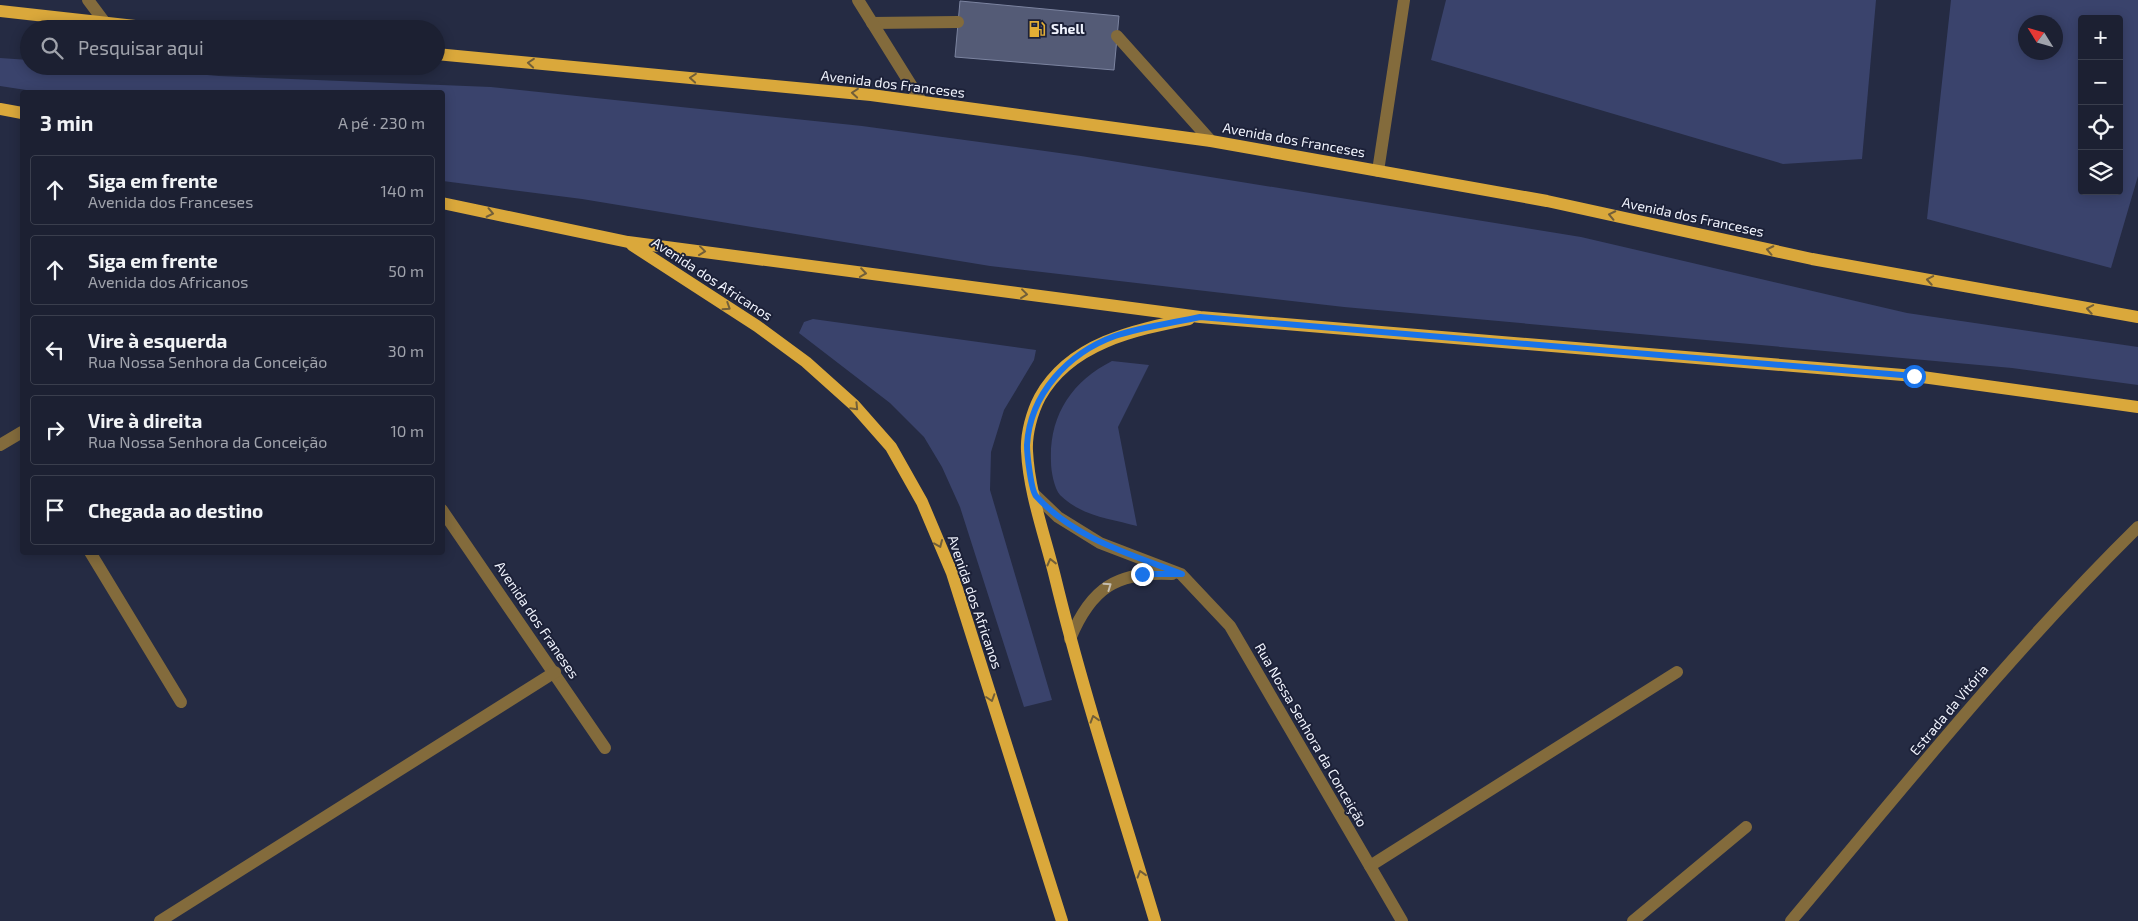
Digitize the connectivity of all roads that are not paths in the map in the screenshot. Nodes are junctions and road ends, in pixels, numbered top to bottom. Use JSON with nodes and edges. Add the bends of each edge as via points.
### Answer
{"nodes":[{"id":1,"x":88,"y":0,"type":"edge"},
{"id":2,"x":858,"y":0,"type":"edge"},
{"id":3,"x":1404,"y":0,"type":"edge"},
{"id":4,"x":0,"y":11,"type":"edge"},
{"id":5,"x":73,"y":20,"type":"edge"},
{"id":6,"x":103,"y":20,"type":"edge"},
{"id":7,"x":958,"y":22,"type":"dead end"},
{"id":8,"x":872,"y":23,"type":"junction"},
{"id":9,"x":1117,"y":36,"type":"dead end"},
{"id":10,"x":445,"y":55,"type":"edge"},
{"id":11,"x":920,"y":101,"type":"junction"},
{"id":12,"x":0,"y":110,"type":"edge"},
{"id":13,"x":20,"y":113,"type":"edge"},
{"id":14,"x":1211,"y":141,"type":"junction"},
{"id":15,"x":1378,"y":171,"type":"junction"},
{"id":16,"x":445,"y":204,"type":"edge"},
{"id":17,"x":628,"y":242,"type":"junction"},
{"id":18,"x":1200,"y":317,"type":"junction"},
{"id":19,"x":2138,"y":317,"type":"edge"},
{"id":20,"x":2138,"y":406,"type":"edge"},
{"id":21,"x":20,"y":436,"type":"edge"},
{"id":22,"x":0,"y":445,"type":"edge"},
{"id":23,"x":1034,"y":494,"type":"junction"},
{"id":24,"x":445,"y":514,"type":"edge"},
{"id":25,"x":2138,"y":527,"type":"edge"},
{"id":26,"x":92,"y":555,"type":"edge"},
{"id":27,"x":1182,"y":574,"type":"junction"},
{"id":28,"x":1070,"y":639,"type":"junction"},
{"id":29,"x":555,"y":672,"type":"junction"},
{"id":30,"x":1677,"y":672,"type":"dead end"},
{"id":31,"x":181,"y":702,"type":"dead end"},
{"id":32,"x":605,"y":748,"type":"dead end"},
{"id":33,"x":1746,"y":826,"type":"dead end"},
{"id":34,"x":1370,"y":866,"type":"junction"},
{"id":35,"x":160,"y":921,"type":"edge"},
{"id":36,"x":1062,"y":921,"type":"edge"},
{"id":37,"x":1155,"y":921,"type":"edge"},
{"id":38,"x":1402,"y":921,"type":"edge"},
{"id":39,"x":1633,"y":921,"type":"edge"},
{"id":40,"x":1792,"y":921,"type":"edge"}],
"edges":[{"from":1,"to":6,"type":"street"},
{"from":2,"to":8,"type":"street"},
{"from":3,"to":15,"type":"street"},
{"from":4,"to":5,"type":"main road"},
{"from":7,"to":8,"type":"street"},
{"from":8,"to":11,"type":"street"},
{"from":9,"to":14,"type":"street"},
{"from":11,"to":10,"type":"main road","name":"Avenida dos Franceses","one_way":true},
{"from":11,"to":14,"type":"main road","name":"Avenida dos Franceses"},
{"from":12,"to":13,"type":"main road"},
{"from":14,"to":15,"type":"main road","name":"Avenida dos Franceses"},
{"from":19,"to":15,"type":"main road","name":"Avenida dos Franceses","one_way":true,"via":[[1812,258],[1547,201]]},
{"from":16,"to":17,"type":"main road","one_way":true},
{"from":17,"to":18,"type":"main road","one_way":true},
{"from":17,"to":36,"type":"main road","name":"Avenida dos Africanos","one_way":true,"via":[[806,362],[854,405],[891,447],[922,502],[952,573]]},
{"from":18,"to":20,"type":"main road","via":[[1914,376]]},
{"from":18,"to":23,"type":"main road","via":[[1114,337],[1062,369],[1040,397],[1028,432],[1027,451]]},
{"from":21,"to":22,"type":"street"},
{"from":23,"to":27,"type":"street","name":"Rua Nossa Senhora da Conceição","via":[[1058,516],[1100,543]]},
{"from":28,"to":23,"type":"main road","one_way":true},
{"from":24,"to":29,"type":"street","name":"Avenida dos Franeses"},
{"from":25,"to":40,"type":"street","name":"Estrada da Vitória","via":[[1994,679]]},
{"from":26,"to":31,"type":"street"},
{"from":28,"to":27,"type":"street","one_way":true,"via":[[1084,609],[1115,581],[1142,574]]},
{"from":27,"to":34,"type":"street","name":"Rua Nossa Senhora da Conceição","via":[[1230,626]]},
{"from":37,"to":28,"type":"main road","one_way":true},
{"from":29,"to":32,"type":"street","name":"Avenida dos Franeses"},
{"from":29,"to":35,"type":"street"},
{"from":30,"to":34,"type":"street"},
{"from":33,"to":39,"type":"street"},
{"from":34,"to":38,"type":"street","name":"Rua Nossa Senhora da Conceição"}]}
